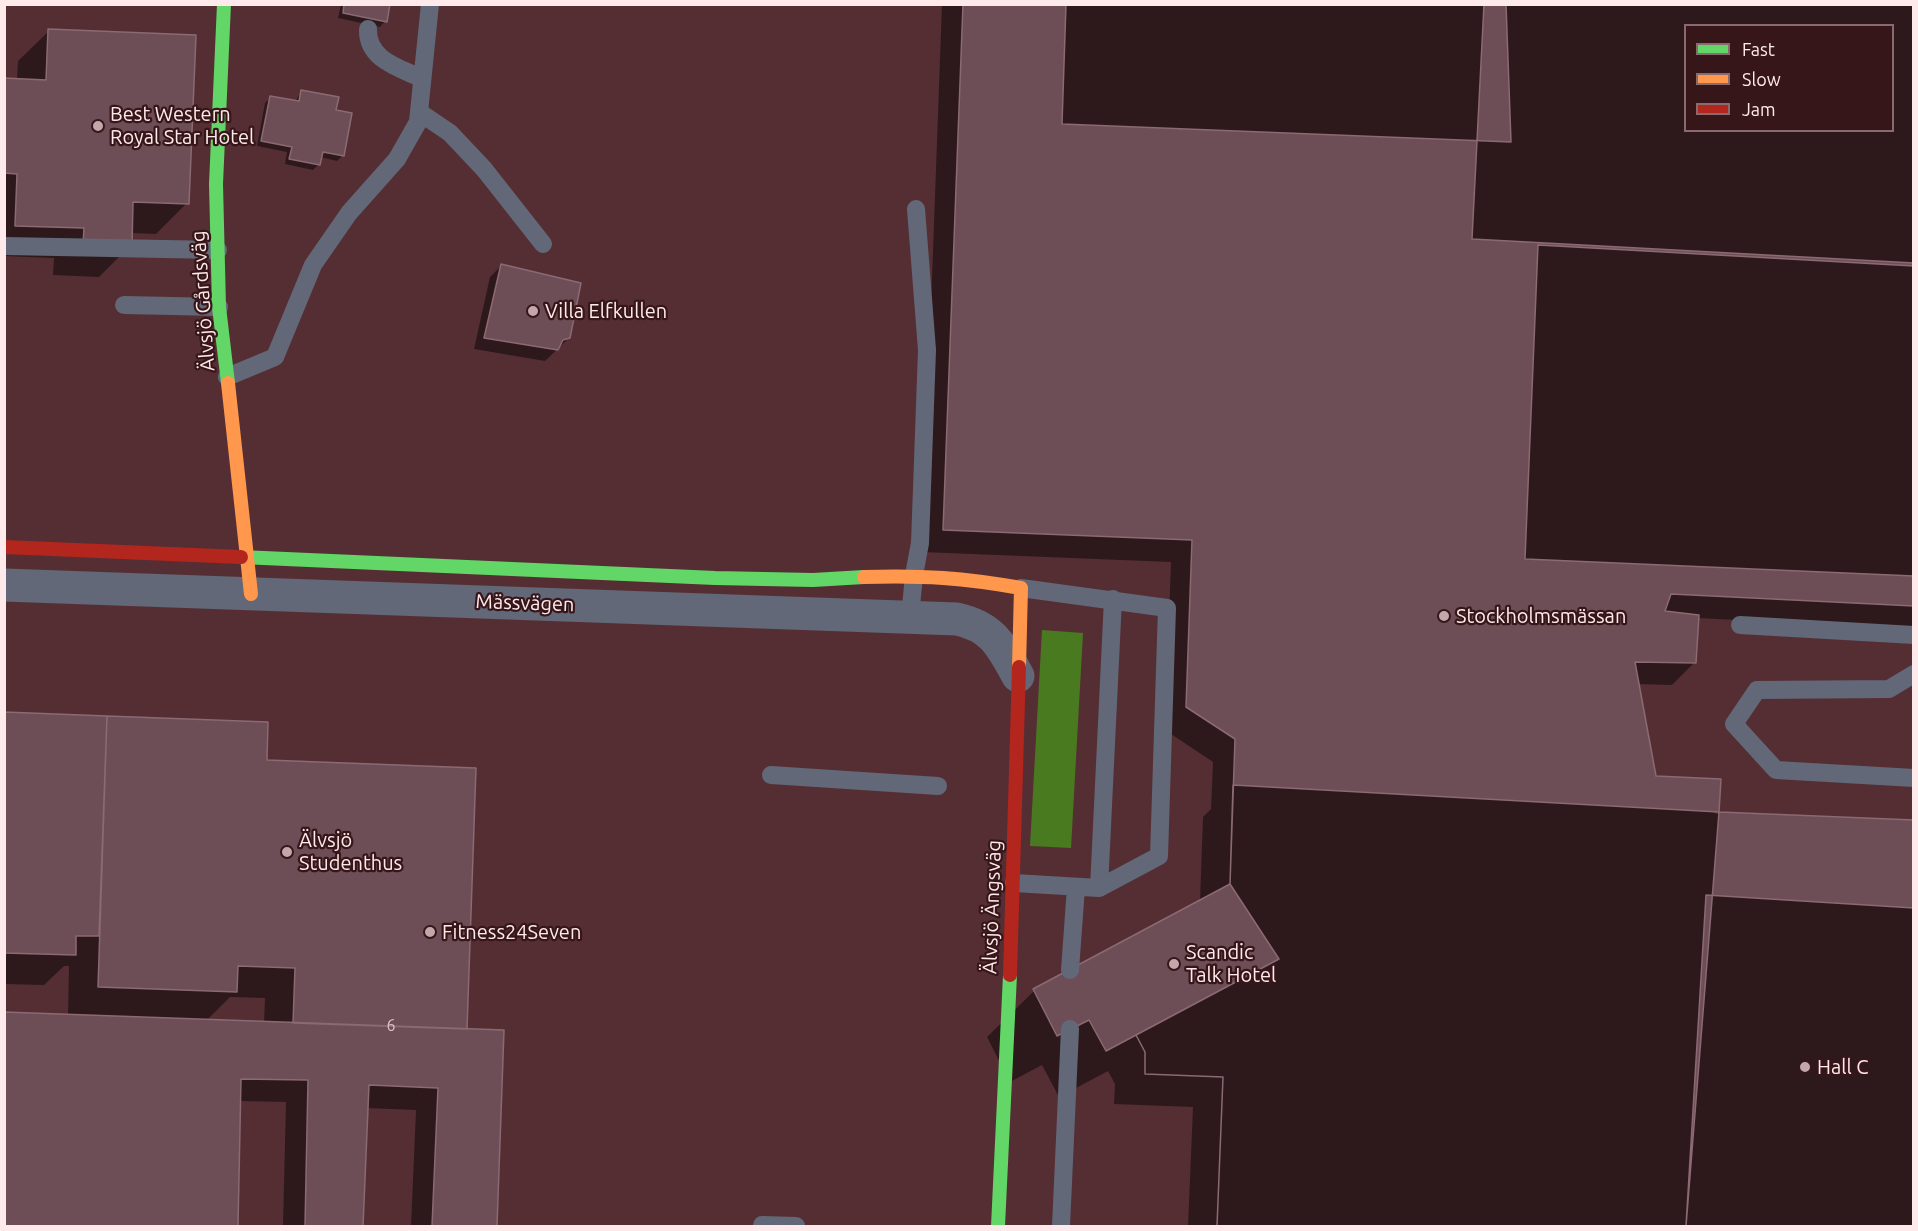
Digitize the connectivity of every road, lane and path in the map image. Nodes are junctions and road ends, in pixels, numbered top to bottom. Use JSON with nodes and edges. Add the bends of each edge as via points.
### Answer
{"nodes":[{"id":1,"x":224,"y":4,"type":"edge"},
{"id":2,"x":430,"y":4,"type":"edge"},
{"id":3,"x":368,"y":29,"type":"dead end"},
{"id":4,"x":421,"y":78,"type":"junction"},
{"id":5,"x":419,"y":112,"type":"junction"},
{"id":6,"x":916,"y":209,"type":"dead end"},
{"id":7,"x":543,"y":244,"type":"dead end"},
{"id":8,"x":4,"y":246,"type":"edge"},
{"id":9,"x":218,"y":250,"type":"junction"},
{"id":10,"x":124,"y":305,"type":"dead end"},
{"id":11,"x":219,"y":307,"type":"junction"},
{"id":12,"x":227,"y":377,"type":"junction"},
{"id":13,"x":4,"y":547,"type":"edge"},
{"id":14,"x":247,"y":556,"type":"junction"},
{"id":15,"x":914,"y":575,"type":"junction"},
{"id":16,"x":4,"y":585,"type":"edge"},
{"id":17,"x":1020,"y":588,"type":"junction"},
{"id":18,"x":251,"y":594,"type":"junction"},
{"id":19,"x":1113,"y":599,"type":"junction"},
{"id":20,"x":910,"y":617,"type":"junction"},
{"id":21,"x":1740,"y":625,"type":"dead end"},
{"id":22,"x":1914,"y":635,"type":"edge"},
{"id":23,"x":1914,"y":674,"type":"edge"},
{"id":24,"x":1018,"y":676,"type":"junction"},
{"id":25,"x":771,"y":775,"type":"dead end"},
{"id":26,"x":1914,"y":778,"type":"edge"},
{"id":27,"x":938,"y":786,"type":"dead end"},
{"id":28,"x":1014,"y":883,"type":"junction"},
{"id":29,"x":1076,"y":887,"type":"junction"},
{"id":30,"x":1099,"y":888,"type":"junction"},
{"id":31,"x":1070,"y":970,"type":"dead end"},
{"id":32,"x":1070,"y":1029,"type":"dead end"},
{"id":33,"x":773,"y":1226,"type":"edge"},
{"id":34,"x":796,"y":1227,"type":"edge"},
{"id":35,"x":998,"y":1227,"type":"edge"},
{"id":36,"x":1061,"y":1227,"type":"edge"}],
"edges":[{"from":1,"to":9,"type":"street","name":"Älvsjö Gårdsväg","via":[[216,184]]},
{"from":2,"to":4,"type":"lane"},
{"from":3,"to":4,"type":"lane","via":[[368,41],[381,60]]},
{"from":4,"to":5,"type":"lane"},
{"from":5,"to":7,"type":"lane","via":[[450,133],[484,169]]},
{"from":5,"to":12,"type":"lane","via":[[418,122],[397,159],[349,213],[313,265],[275,357]]},
{"from":6,"to":15,"type":"lane","via":[[927,350],[920,543]]},
{"from":8,"to":9,"type":"lane"},
{"from":9,"to":11,"type":"street","name":"Älvsjö Gårdsväg"},
{"from":10,"to":11,"type":"lane"},
{"from":11,"to":12,"type":"street","name":"Älvsjö Gårdsväg"},
{"from":12,"to":14,"type":"street","name":"Älvsjö Gårdsväg"},
{"from":13,"to":14,"type":"street","name":"Mässvägen"},
{"from":14,"to":15,"type":"street","name":"Mässvägen","via":[[715,578],[813,580]]},
{"from":14,"to":18,"type":"street","name":"Älvsjö Gårdsväg"},
{"from":15,"to":17,"type":"street","name":"Mässvägen","via":[[959,577]]},
{"from":15,"to":20,"type":"lane"},
{"from":16,"to":18,"type":"street","name":"Mässvägen"},
{"from":17,"to":19,"type":"lane"},
{"from":17,"to":24,"type":"street","name":"Älvsjö Ängsväg"},
{"from":18,"to":20,"type":"street","name":"Mässvägen"},
{"from":19,"to":30,"type":"lane"},
{"from":19,"to":30,"type":"lane","via":[[1167,608],[1159,856]]},
{"from":20,"to":24,"type":"street","name":"Mässvägen","via":[[978,623],[1004,651]]},
{"from":21,"to":22,"type":"lane"},
{"from":23,"to":26,"type":"lane","via":[[1889,689],[1757,690],[1734,724],[1776,770]]},
{"from":24,"to":28,"type":"street","name":"Älvsjö Ängsväg"},
{"from":25,"to":27,"type":"lane"},
{"from":28,"to":29,"type":"lane"},
{"from":28,"to":35,"type":"street","name":"Älvsjö Ängsväg"},
{"from":29,"to":30,"type":"lane"},
{"from":29,"to":31,"type":"lane"},
{"from":32,"to":36,"type":"lane"},
{"from":33,"to":34,"type":"lane"}]}
